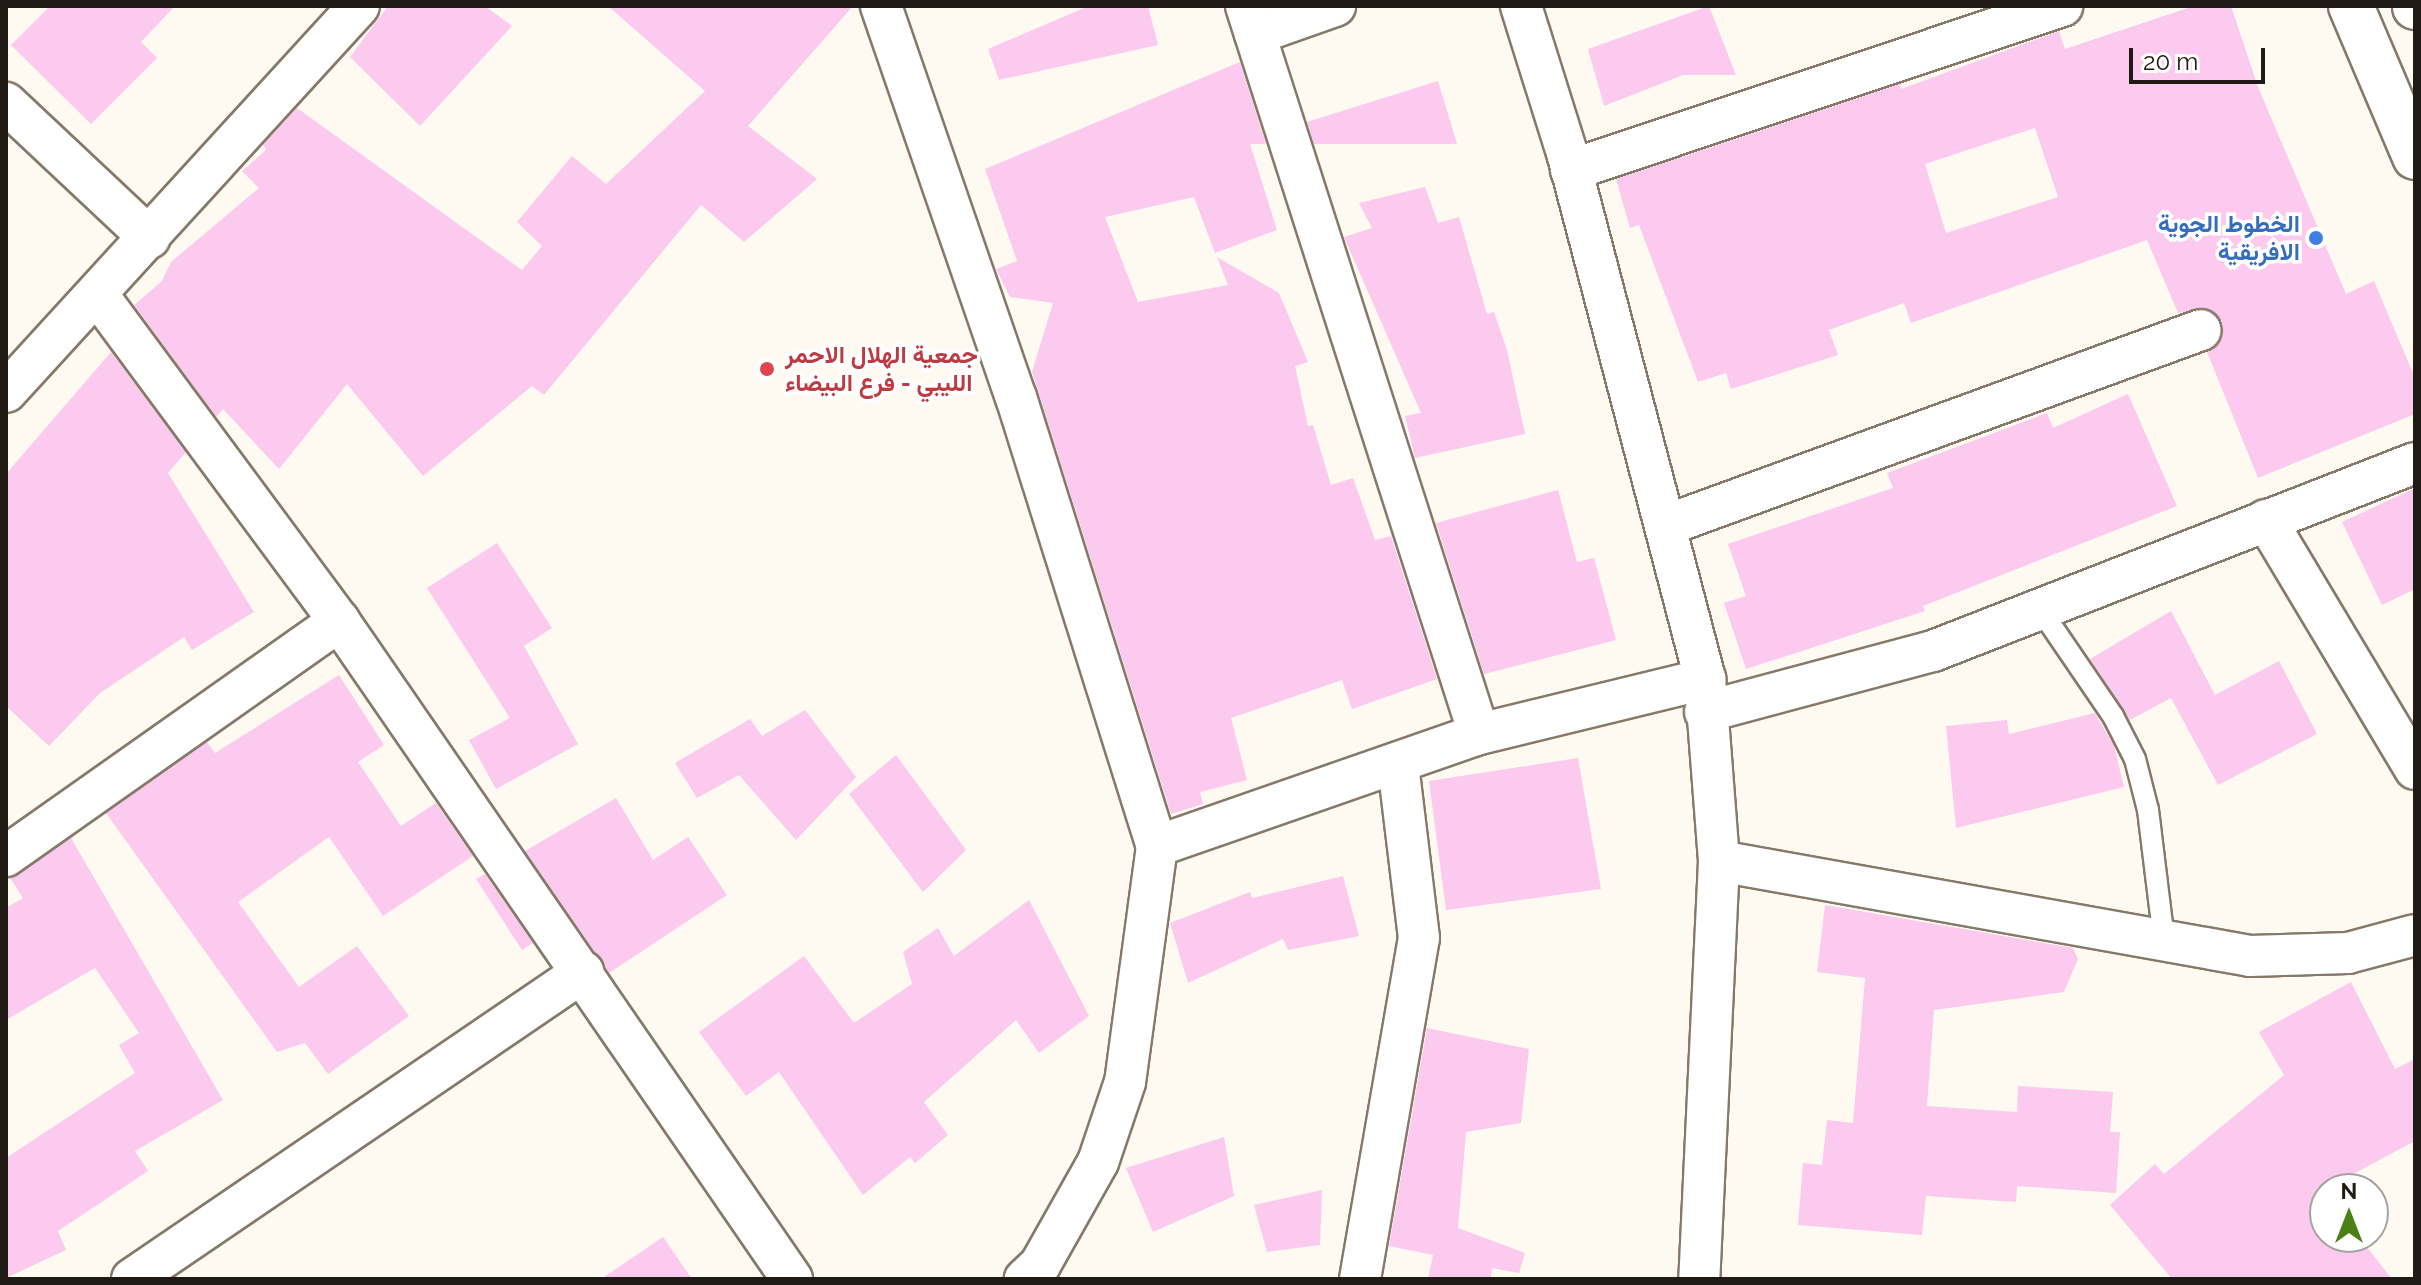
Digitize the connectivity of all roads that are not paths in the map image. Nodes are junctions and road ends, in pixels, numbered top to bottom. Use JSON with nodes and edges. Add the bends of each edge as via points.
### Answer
{"nodes":[{"id":1,"x":359,"y":6,"type":"edge"},
{"id":2,"x":881,"y":6,"type":"edge"},
{"id":3,"x":1335,"y":6,"type":"edge"},
{"id":4,"x":1521,"y":6,"type":"edge"},
{"id":5,"x":2062,"y":6,"type":"edge"},
{"id":6,"x":2351,"y":6,"type":"edge"},
{"id":7,"x":1250,"y":20,"type":"edge"},
{"id":8,"x":6,"y":103,"type":"edge"},
{"id":9,"x":2415,"y":157,"type":"edge"},
{"id":10,"x":1571,"y":170,"type":"junction"},
{"id":11,"x":150,"y":238,"type":"junction"},
{"id":12,"x":97,"y":294,"type":"junction"},
{"id":13,"x":2201,"y":330,"type":"dead end"},
{"id":14,"x":6,"y":392,"type":"edge"},
{"id":15,"x":2415,"y":463,"type":"edge"},
{"id":16,"x":2266,"y":520,"type":"junction"},
{"id":17,"x":1667,"y":525,"type":"junction"},
{"id":18,"x":2040,"y":609,"type":"junction"},
{"id":19,"x":339,"y":621,"type":"junction"},
{"id":20,"x":1705,"y":696,"type":"junction"},
{"id":21,"x":1479,"y":734,"type":"junction"},
{"id":22,"x":1398,"y":764,"type":"junction"},
{"id":23,"x":2415,"y":769,"type":"edge"},
{"id":24,"x":1157,"y":846,"type":"junction"},
{"id":25,"x":6,"y":856,"type":"edge"},
{"id":26,"x":1719,"y":861,"type":"junction"},
{"id":27,"x":2415,"y":935,"type":"edge"},
{"id":28,"x":2164,"y":940,"type":"junction"},
{"id":29,"x":583,"y":972,"type":"junction"},
{"id":30,"x":132,"y":1279,"type":"edge"},
{"id":31,"x":792,"y":1279,"type":"edge"},
{"id":32,"x":1025,"y":1279,"type":"edge"},
{"id":33,"x":1360,"y":1279,"type":"edge"},
{"id":34,"x":1699,"y":1279,"type":"edge"}],
"edges":[{"from":1,"to":11,"type":"street"},
{"from":2,"to":24,"type":"street","via":[[1016,397]]},
{"from":3,"to":7,"type":"street"},
{"from":4,"to":10,"type":"street"},
{"from":5,"to":10,"type":"street"},
{"from":6,"to":9,"type":"street"},
{"from":7,"to":21,"type":"street"},
{"from":8,"to":11,"type":"street"},
{"from":10,"to":17,"type":"street"},
{"from":11,"to":12,"type":"street"},
{"from":12,"to":14,"type":"street"},
{"from":12,"to":19,"type":"street"},
{"from":13,"to":17,"type":"street"},
{"from":15,"to":16,"type":"street"},
{"from":16,"to":18,"type":"street"},
{"from":16,"to":23,"type":"street"},
{"from":17,"to":20,"type":"street"},
{"from":18,"to":20,"type":"street","via":[[1933,651]]},
{"from":18,"to":28,"type":"lane","via":[[2113,716],[2135,759],[2148,810]]},
{"from":19,"to":25,"type":"street"},
{"from":19,"to":29,"type":"street"},
{"from":20,"to":21,"type":"street"},
{"from":20,"to":26,"type":"street"},
{"from":21,"to":22,"type":"street"},
{"from":22,"to":24,"type":"street"},
{"from":22,"to":33,"type":"street","via":[[1419,938]]},
{"from":24,"to":32,"type":"street","via":[[1125,1082],[1098,1162],[1040,1265]]},
{"from":26,"to":28,"type":"street"},
{"from":26,"to":34,"type":"street"},
{"from":27,"to":28,"type":"street","via":[[2348,953],[2250,956]]},
{"from":29,"to":30,"type":"street"},
{"from":29,"to":31,"type":"street"}]}
